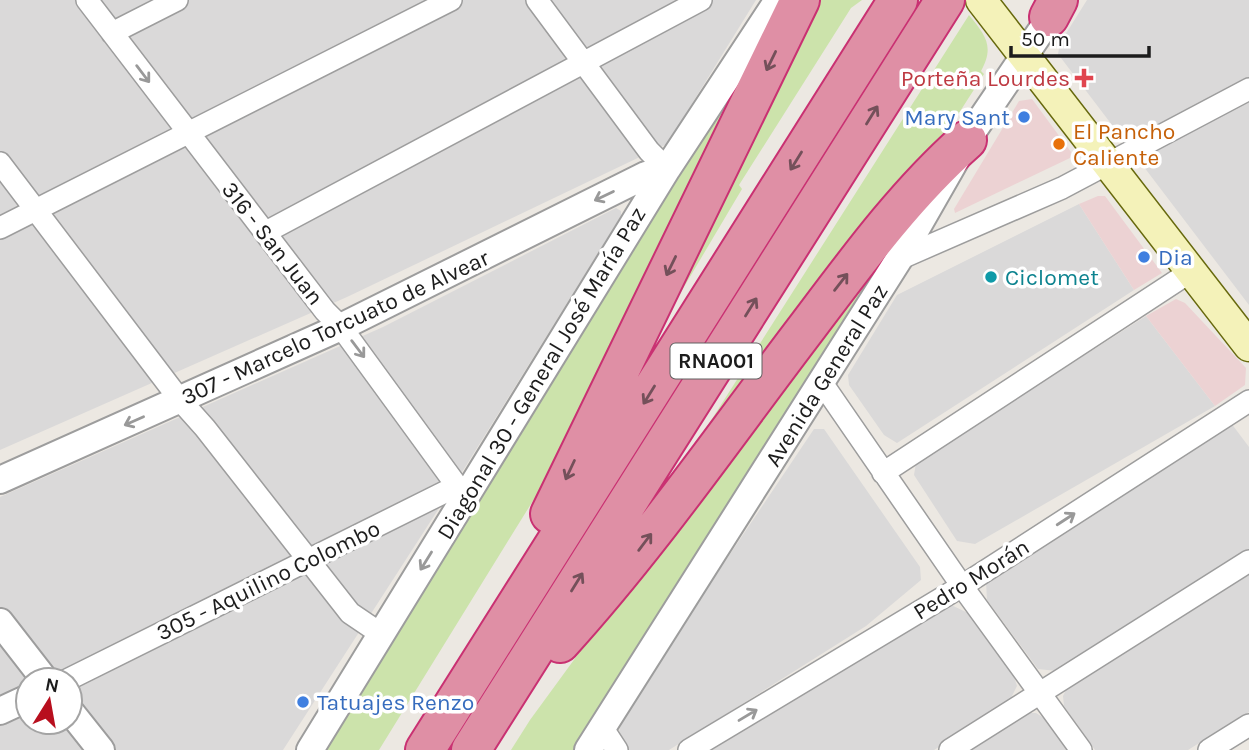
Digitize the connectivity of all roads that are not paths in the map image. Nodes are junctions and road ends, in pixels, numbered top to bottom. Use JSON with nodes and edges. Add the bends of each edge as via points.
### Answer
{"nodes":[{"id":1,"x":87,"y":0,"type":"edge"},
{"id":2,"x":177,"y":0,"type":"edge"},
{"id":3,"x":451,"y":0,"type":"edge"},
{"id":4,"x":537,"y":0,"type":"edge"},
{"id":5,"x":701,"y":0,"type":"edge"},
{"id":6,"x":778,"y":0,"type":"edge"},
{"id":7,"x":800,"y":0,"type":"edge"},
{"id":8,"x":898,"y":0,"type":"edge"},
{"id":9,"x":944,"y":0,"type":"edge"},
{"id":10,"x":982,"y":1,"type":"edge"},
{"id":11,"x":1056,"y":6,"type":"edge"},
{"id":12,"x":112,"y":33,"type":"junction"},
{"id":13,"x":1023,"y":53,"type":"junction"},
{"id":14,"x":586,"y":64,"type":"junction"},
{"id":15,"x":1249,"y":89,"type":"edge"},
{"id":16,"x":187,"y":132,"type":"junction"},
{"id":17,"x":967,"y":141,"type":"junction"},
{"id":18,"x":0,"y":163,"type":"edge"},
{"id":19,"x":1110,"y":163,"type":"junction"},
{"id":20,"x":667,"y":169,"type":"junction"},
{"id":21,"x":36,"y":210,"type":"junction"},
{"id":22,"x":0,"y":228,"type":"edge"},
{"id":23,"x":265,"y":232,"type":"junction"},
{"id":24,"x":899,"y":259,"type":"junction"},
{"id":25,"x":1190,"y":272,"type":"junction"},
{"id":26,"x":341,"y":327,"type":"junction"},
{"id":27,"x":1249,"y":346,"type":"edge"},
{"id":28,"x":822,"y":383,"type":"junction"},
{"id":29,"x":180,"y":400,"type":"junction"},
{"id":30,"x":1249,"y":401,"type":"edge"},
{"id":31,"x":883,"y":473,"type":"junction"},
{"id":32,"x":0,"y":480,"type":"edge"},
{"id":33,"x":463,"y":489,"type":"junction"},
{"id":34,"x":309,"y":560,"type":"junction"},
{"id":35,"x":1249,"y":561,"type":"edge"},
{"id":36,"x":962,"y":586,"type":"junction"},
{"id":37,"x":0,"y":622,"type":"edge"},
{"id":38,"x":381,"y":634,"type":"junction"},
{"id":39,"x":488,"y":650,"type":"junction"},
{"id":40,"x":34,"y":666,"type":"edge"},
{"id":41,"x":84,"y":672,"type":"edge"},
{"id":42,"x":1041,"y":693,"type":"junction"},
{"id":43,"x":1249,"y":725,"type":"edge"},
{"id":44,"x":602,"y":727,"type":"junction"},
{"id":45,"x":84,"y":729,"type":"edge"},
{"id":46,"x":480,"y":736,"type":"edge"},
{"id":47,"x":101,"y":750,"type":"edge"},
{"id":48,"x":310,"y":750,"type":"edge"},
{"id":49,"x":425,"y":750,"type":"edge"},
{"id":50,"x":589,"y":750,"type":"edge"},
{"id":51,"x":617,"y":750,"type":"edge"},
{"id":52,"x":689,"y":750,"type":"edge"},
{"id":53,"x":950,"y":750,"type":"edge"},
{"id":54,"x":1081,"y":750,"type":"edge"},
{"id":55,"x":1209,"y":750,"type":"edge"}],
"edges":[{"from":1,"to":12,"type":"street","name":"316 - San Juan"},
{"from":2,"to":12,"type":"street"},
{"from":3,"to":16,"type":"street"},
{"from":4,"to":14,"type":"street"},
{"from":5,"to":14,"type":"street"},
{"from":6,"to":20,"type":"street","name":"Diagonal 30 - General José María Paz"},
{"from":7,"to":39,"type":"highway","one_way":true,"via":[[581,446]]},
{"from":8,"to":39,"type":"highway","number":"RNA001","one_way":true},
{"from":46,"to":9,"type":"highway","number":"RNA001","one_way":true},
{"from":10,"to":13,"type":"main road"},
{"from":11,"to":13,"type":"street","name":"Avenida General Paz"},
{"from":12,"to":16,"type":"street","name":"316 - San Juan","one_way":true},
{"from":13,"to":17,"type":"street","name":"Avenida General Paz"},
{"from":13,"to":19,"type":"main road"},
{"from":14,"to":20,"type":"street"},
{"from":14,"to":23,"type":"street"},
{"from":15,"to":19,"type":"street"},
{"from":16,"to":21,"type":"street"},
{"from":16,"to":23,"type":"street","name":"316 - San Juan"},
{"from":17,"to":24,"type":"street","name":"Avenida General Paz"},
{"from":46,"to":17,"type":"highway","one_way":true,"via":[[610,588],[846,275],[931,172]]},
{"from":18,"to":21,"type":"street"},
{"from":19,"to":24,"type":"street"},
{"from":19,"to":25,"type":"main road"},
{"from":20,"to":26,"type":"street","name":"307 - Marcelo Torcuato de Alvear","one_way":true,"via":[[646,175]]},
{"from":20,"to":33,"type":"street","name":"Diagonal 30 - General José María Paz"},
{"from":21,"to":22,"type":"street"},
{"from":21,"to":29,"type":"street"},
{"from":23,"to":26,"type":"street","name":"316 - San Juan"},
{"from":24,"to":28,"type":"street","name":"Avenida General Paz"},
{"from":25,"to":27,"type":"main road"},
{"from":25,"to":31,"type":"street"},
{"from":26,"to":29,"type":"street","name":"307 - Marcelo Torcuato de Alvear"},
{"from":26,"to":33,"type":"street","name":"316 - San Juan","one_way":true},
{"from":28,"to":31,"type":"street"},
{"from":28,"to":44,"type":"street","name":"Avenida General Paz"},
{"from":29,"to":32,"type":"street","name":"307 - Marcelo Torcuato de Alvear","one_way":true},
{"from":29,"to":34,"type":"street"},
{"from":36,"to":30,"type":"street","name":"Pedro Morán","one_way":true},
{"from":31,"to":36,"type":"street"},
{"from":33,"to":34,"type":"street","name":"305 - Aquilino Colombo"},
{"from":33,"to":38,"type":"street","name":"Diagonal 30 - General José María Paz","one_way":true},
{"from":34,"to":38,"type":"street","via":[[350,613]]},
{"from":34,"to":41,"type":"street","name":"305 - Aquilino Colombo"},
{"from":35,"to":42,"type":"street"},
{"from":36,"to":42,"type":"street"},
{"from":52,"to":36,"type":"street","name":"Pedro Morán","one_way":true},
{"from":37,"to":40,"type":"street"},
{"from":38,"to":48,"type":"street","name":"Diagonal 30 - General José María Paz"},
{"from":39,"to":49,"type":"highway","number":"RNA001"},
{"from":42,"to":53,"type":"street"},
{"from":42,"to":54,"type":"street"},
{"from":43,"to":55,"type":"street"},
{"from":44,"to":50,"type":"street","name":"Avenida General Paz"},
{"from":44,"to":51,"type":"street"},
{"from":45,"to":47,"type":"street"}]}
